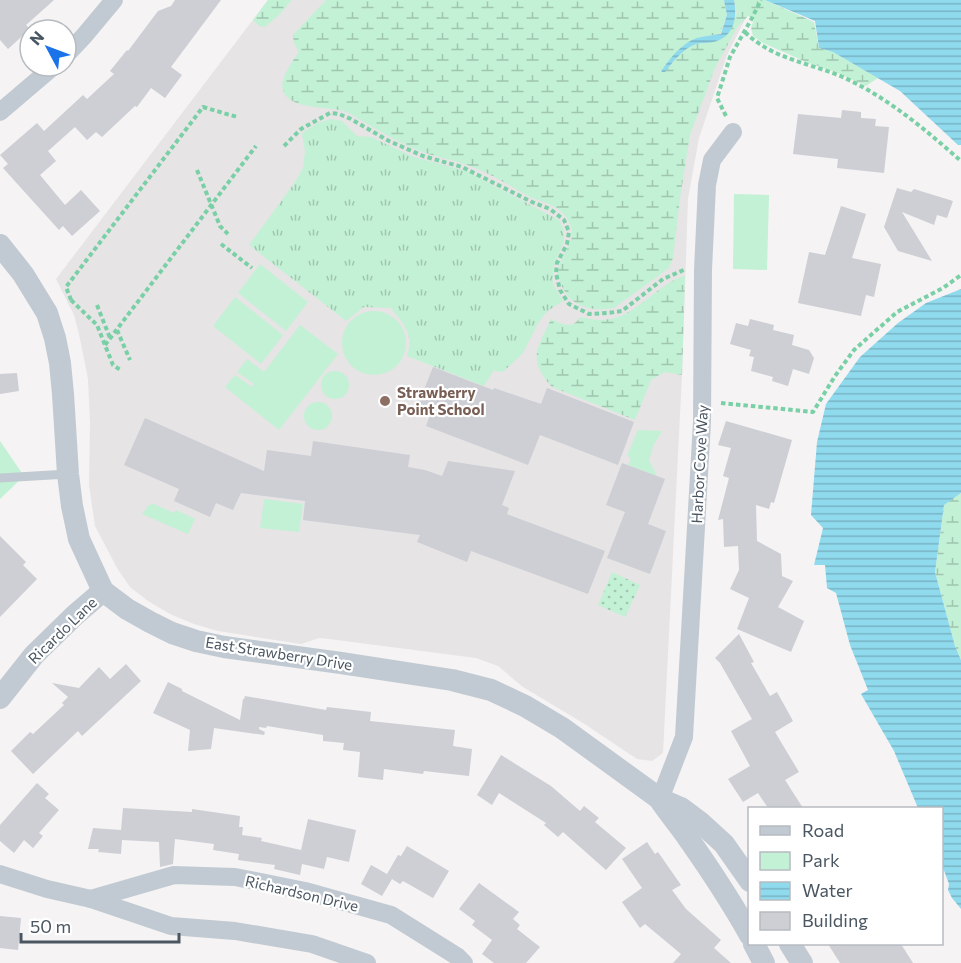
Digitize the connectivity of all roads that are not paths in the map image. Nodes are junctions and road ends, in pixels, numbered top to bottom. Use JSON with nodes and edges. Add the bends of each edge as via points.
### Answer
{"nodes":[{"id":1,"x":114,"y":0,"type":"edge"},
{"id":2,"x":78,"y":42,"type":"edge"},
{"id":3,"x":40,"y":78,"type":"edge"},
{"id":4,"x":0,"y":112,"type":"edge"},
{"id":5,"x":733,"y":132,"type":"road end"},
{"id":6,"x":0,"y":244,"type":"edge"},
{"id":7,"x":68,"y":474,"type":"junction"},
{"id":8,"x":0,"y":478,"type":"edge"},
{"id":9,"x":103,"y":591,"type":"junction"},
{"id":10,"x":0,"y":698,"type":"edge"},
{"id":11,"x":660,"y":799,"type":"junction"},
{"id":12,"x":0,"y":874,"type":"edge"},
{"id":13,"x":748,"y":878,"type":"edge"},
{"id":14,"x":91,"y":899,"type":"junction"},
{"id":15,"x":748,"y":932,"type":"edge"},
{"id":16,"x":755,"y":945,"type":"edge"},
{"id":17,"x":791,"y":945,"type":"edge"},
{"id":18,"x":367,"y":963,"type":"edge"},
{"id":19,"x":464,"y":963,"type":"edge"},
{"id":20,"x":764,"y":963,"type":"edge"},
{"id":21,"x":802,"y":963,"type":"edge"}],
"edges":[{"from":1,"to":2,"type":"street"},
{"from":3,"to":4,"type":"street"},
{"from":5,"to":11,"type":"street","name":"Harbor Cove Way","via":[[712,160],[707,185],[702,401],[684,737]]},
{"from":6,"to":7,"type":"street","name":"East Strawberry Drive","via":[[47,313],[55,338]]},
{"from":7,"to":8,"type":"lane"},
{"from":7,"to":9,"type":"street","name":"East Strawberry Drive","via":[[79,539]]},
{"from":9,"to":10,"type":"street","name":"Ricardo Lane","via":[[34,655]]},
{"from":9,"to":11,"type":"street","name":"East Strawberry Drive","via":[[150,622],[196,641],[452,680],[491,690],[562,728]]},
{"from":11,"to":13,"type":"street","name":"East Strawberry Drive","via":[[701,823],[724,844]]},
{"from":11,"to":15,"type":"street","name":"East Strawberry Drive"},
{"from":12,"to":14,"type":"street","name":"Richardson Drive"},
{"from":14,"to":18,"type":"street","name":"Richardson Drive","via":[[171,926],[235,931],[312,944]]},
{"from":14,"to":19,"type":"street","name":"Richardson Drive","via":[[174,875],[235,877],[391,915]]},
{"from":16,"to":20,"type":"street"},
{"from":17,"to":21,"type":"street"}]}
